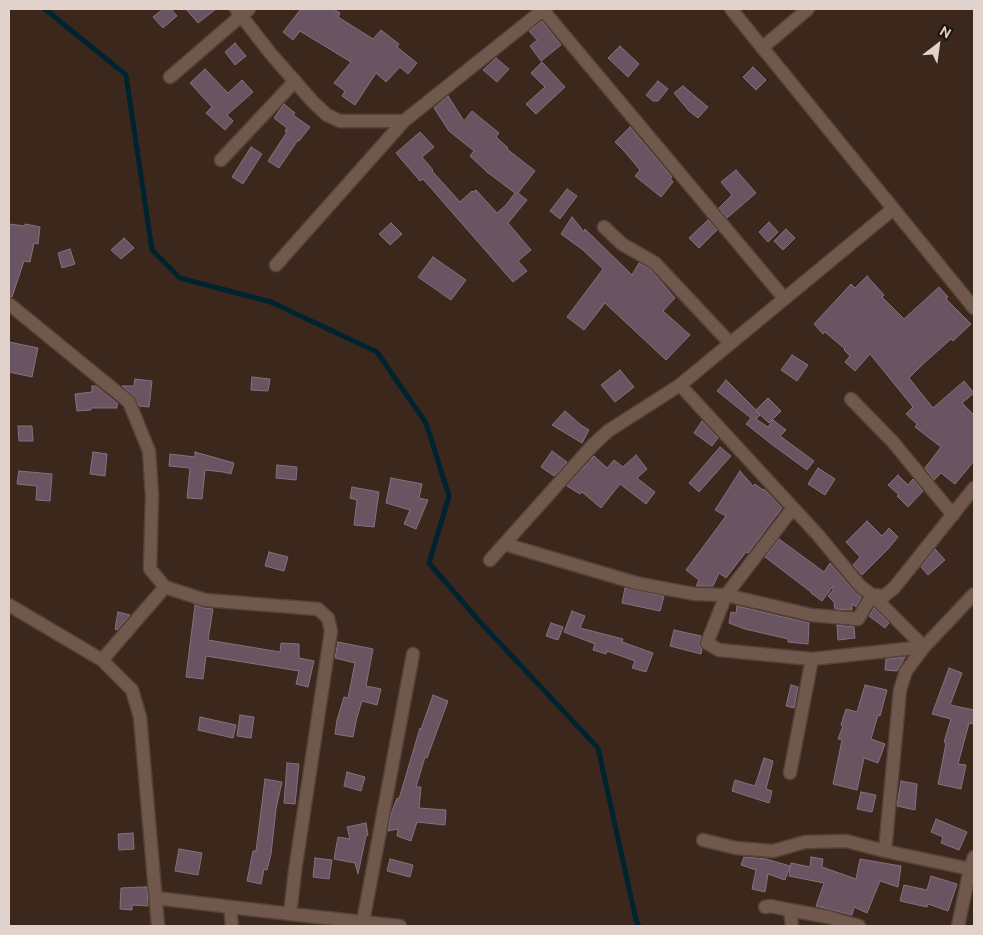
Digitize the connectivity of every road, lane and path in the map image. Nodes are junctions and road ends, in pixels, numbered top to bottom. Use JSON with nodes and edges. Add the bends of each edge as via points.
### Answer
{"nodes":[{"id":1,"x":542,"y":9,"type":"edge"},
{"id":2,"x":731,"y":9,"type":"edge"},
{"id":3,"x":808,"y":9,"type":"edge"},
{"id":4,"x":242,"y":11,"type":"edge"},
{"id":5,"x":762,"y":48,"type":"junction"},
{"id":6,"x":170,"y":77,"type":"dead end"},
{"id":7,"x":294,"y":81,"type":"junction"},
{"id":8,"x":404,"y":121,"type":"junction"},
{"id":9,"x":221,"y":160,"type":"dead end"},
{"id":10,"x":893,"y":209,"type":"junction"},
{"id":11,"x":604,"y":226,"type":"dead end"},
{"id":12,"x":276,"y":266,"type":"dead end"},
{"id":13,"x":784,"y":298,"type":"junction"},
{"id":14,"x":9,"y":304,"type":"edge"},
{"id":15,"x":974,"y":308,"type":"edge"},
{"id":16,"x":730,"y":342,"type":"junction"},
{"id":17,"x":680,"y":384,"type":"junction"},
{"id":18,"x":851,"y":399,"type":"dead end"},
{"id":19,"x":974,"y":488,"type":"edge"},
{"id":20,"x":793,"y":508,"type":"junction"},
{"id":21,"x":953,"y":515,"type":"junction"},
{"id":22,"x":504,"y":544,"type":"junction"},
{"id":23,"x":490,"y":560,"type":"dead end"},
{"id":24,"x":165,"y":587,"type":"junction"},
{"id":25,"x":974,"y":594,"type":"edge"},
{"id":26,"x":726,"y":595,"type":"junction"},
{"id":27,"x":872,"y":595,"type":"junction"},
{"id":28,"x":9,"y":605,"type":"edge"},
{"id":29,"x":924,"y":647,"type":"junction"},
{"id":30,"x":413,"y":654,"type":"dead end"},
{"id":31,"x":812,"y":659,"type":"junction"},
{"id":32,"x":102,"y":660,"type":"junction"},
{"id":33,"x":790,"y":773,"type":"dead end"},
{"id":34,"x":703,"y":840,"type":"dead end"},
{"id":35,"x":884,"y":852,"type":"junction"},
{"id":36,"x":972,"y":863,"type":"edge"},
{"id":37,"x":156,"y":898,"type":"junction"},
{"id":38,"x":230,"y":907,"type":"junction"},
{"id":39,"x":765,"y":907,"type":"dead end"},
{"id":40,"x":790,"y":910,"type":"junction"},
{"id":41,"x":290,"y":914,"type":"junction"},
{"id":42,"x":363,"y":922,"type":"junction"},
{"id":43,"x":158,"y":926,"type":"edge"},
{"id":44,"x":232,"y":926,"type":"edge"},
{"id":45,"x":400,"y":926,"type":"edge"},
{"id":46,"x":792,"y":926,"type":"edge"},
{"id":47,"x":859,"y":926,"type":"edge"},
{"id":48,"x":958,"y":926,"type":"edge"}],
"edges":[{"from":1,"to":8,"type":"street"},
{"from":1,"to":13,"type":"street"},
{"from":2,"to":5,"type":"street"},
{"from":3,"to":5,"type":"street"},
{"from":4,"to":6,"type":"street"},
{"from":4,"to":7,"type":"street"},
{"from":5,"to":10,"type":"street"},
{"from":7,"to":8,"type":"street","via":[[326,115],[340,121]]},
{"from":7,"to":9,"type":"street"},
{"from":8,"to":12,"type":"street"},
{"from":10,"to":13,"type":"street"},
{"from":10,"to":15,"type":"street"},
{"from":11,"to":16,"type":"street","via":[[622,244],[654,263]]},
{"from":13,"to":16,"type":"street"},
{"from":14,"to":24,"type":"street","via":[[129,402],[149,451],[152,496],[150,569]]},
{"from":16,"to":17,"type":"street"},
{"from":17,"to":20,"type":"street"},
{"from":17,"to":22,"type":"street","via":[[608,431]]},
{"from":18,"to":21,"type":"street","via":[[893,442]]},
{"from":19,"to":21,"type":"street"},
{"from":20,"to":26,"type":"street"},
{"from":20,"to":27,"type":"street","via":[[860,586]]},
{"from":21,"to":27,"type":"street","via":[[894,588],[884,596]]},
{"from":22,"to":23,"type":"street"},
{"from":22,"to":26,"type":"street","via":[[636,583],[694,594]]},
{"from":24,"to":32,"type":"street"},
{"from":24,"to":41,"type":"street","via":[[205,600],[318,609],[328,618],[331,631]]},
{"from":25,"to":29,"type":"street"},
{"from":26,"to":27,"type":"street","via":[[811,615],[858,619]]},
{"from":26,"to":31,"type":"street","via":[[707,643],[719,650]]},
{"from":27,"to":29,"type":"street"},
{"from":28,"to":32,"type":"street"},
{"from":29,"to":31,"type":"street"},
{"from":29,"to":35,"type":"street","via":[[906,671],[900,690]]},
{"from":30,"to":42,"type":"street"},
{"from":31,"to":33,"type":"street"},
{"from":32,"to":37,"type":"street","via":[[132,690],[140,717]]},
{"from":34,"to":35,"type":"street","via":[[736,848],[773,851],[805,842],[846,841]]},
{"from":35,"to":36,"type":"street"},
{"from":36,"to":48,"type":"street"},
{"from":37,"to":38,"type":"street"},
{"from":37,"to":43,"type":"street"},
{"from":38,"to":41,"type":"street"},
{"from":38,"to":44,"type":"street"},
{"from":39,"to":40,"type":"street"},
{"from":40,"to":46,"type":"street"},
{"from":40,"to":47,"type":"street"},
{"from":41,"to":42,"type":"street"},
{"from":42,"to":45,"type":"street"}]}
